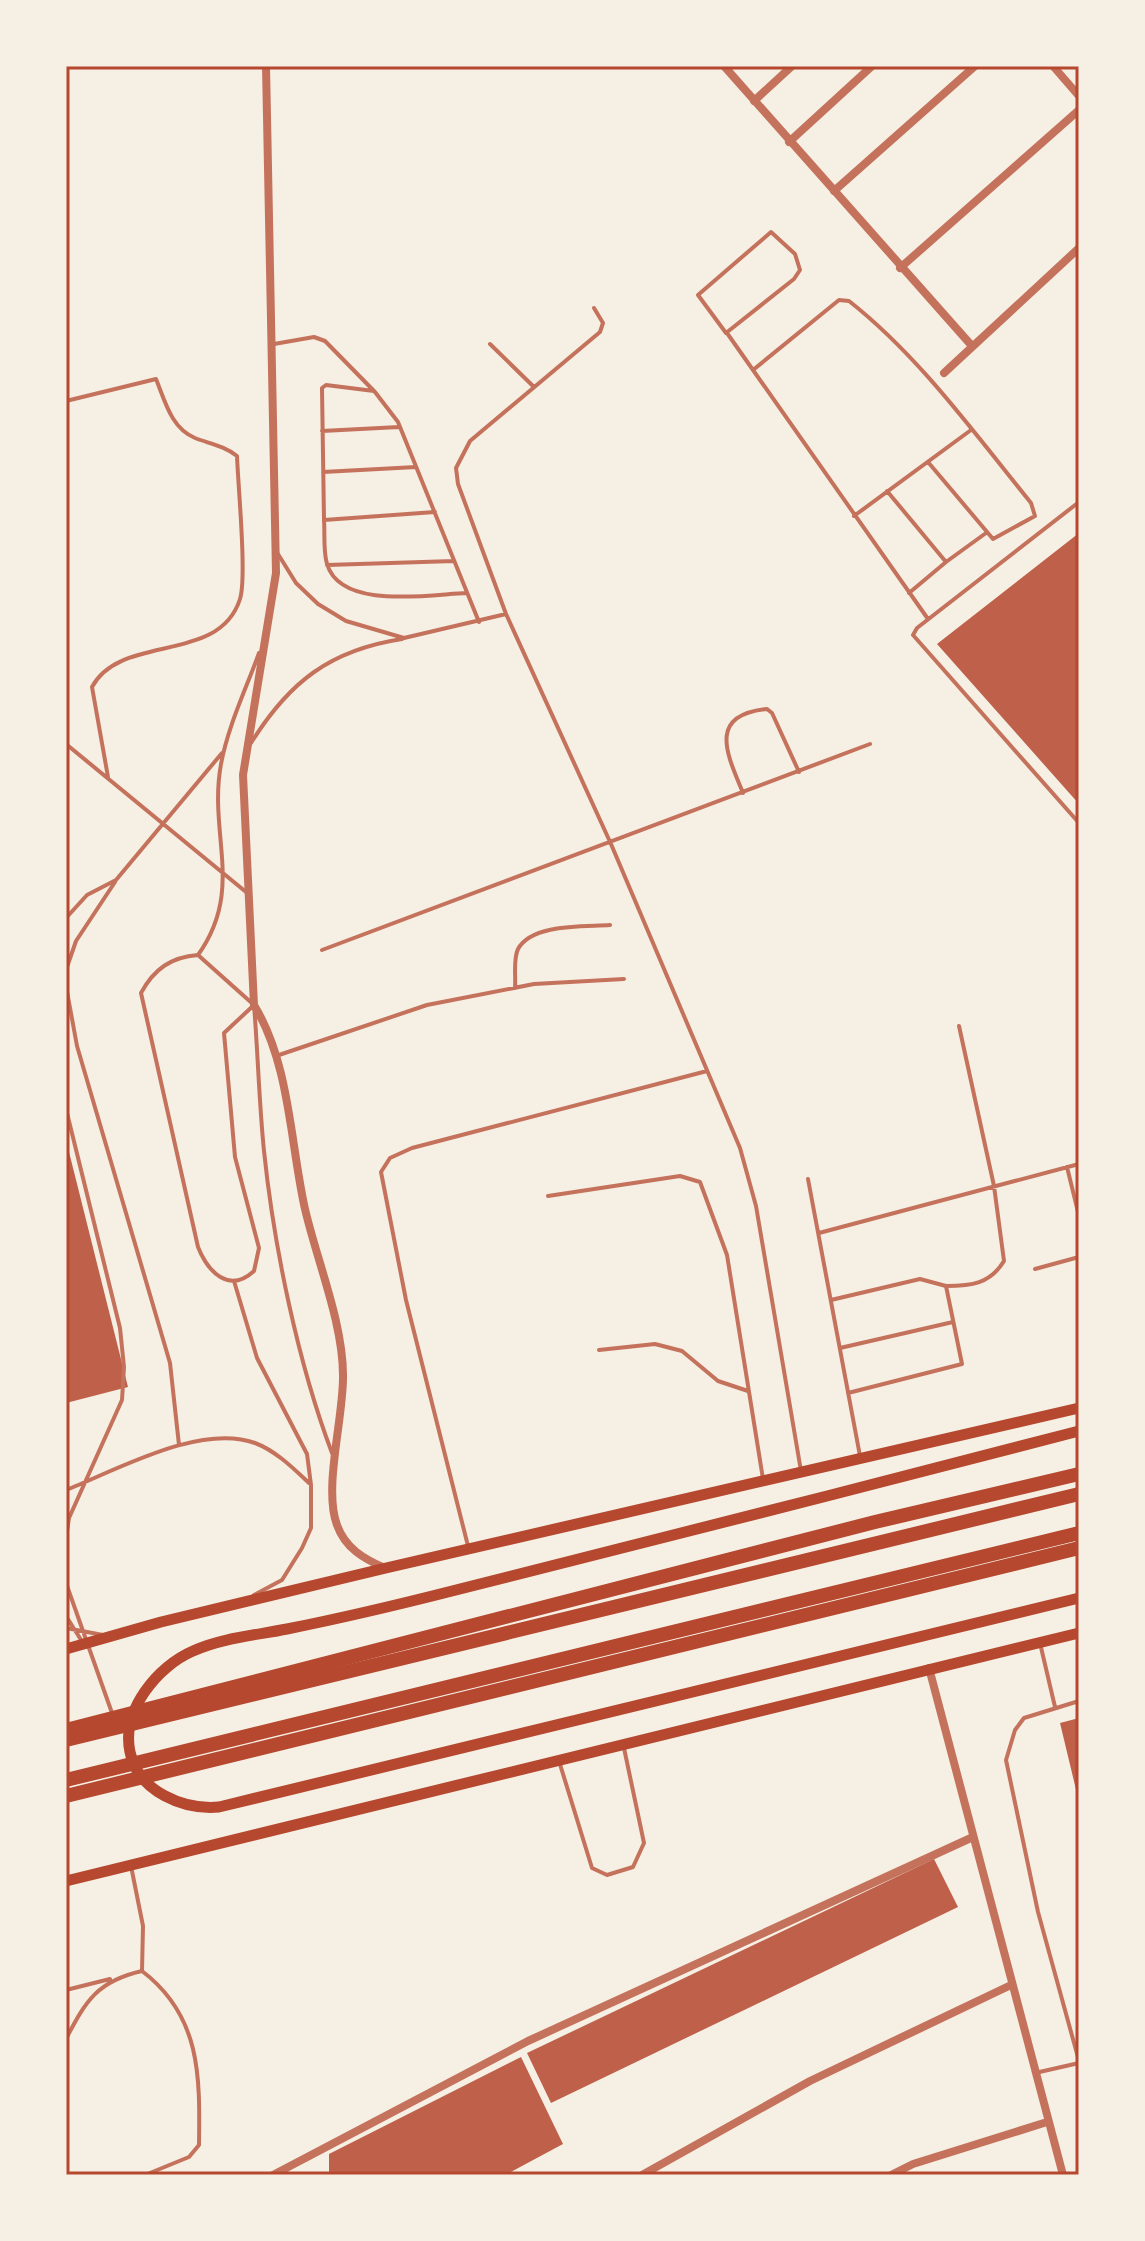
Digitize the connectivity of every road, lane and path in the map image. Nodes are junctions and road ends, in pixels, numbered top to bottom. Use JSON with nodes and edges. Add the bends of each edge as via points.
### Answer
{"nodes":[{"id":1,"x":266,"y":66,"type":"edge"},
{"id":2,"x":724,"y":66,"type":"edge"},
{"id":3,"x":792,"y":66,"type":"edge"},
{"id":4,"x":872,"y":66,"type":"edge"},
{"id":5,"x":975,"y":66,"type":"edge"},
{"id":6,"x":1053,"y":66,"type":"edge"},
{"id":7,"x":1079,"y":96,"type":"edge"},
{"id":8,"x":754,"y":101,"type":"junction"},
{"id":9,"x":1079,"y":110,"type":"edge"},
{"id":10,"x":789,"y":142,"type":"junction"},
{"id":11,"x":834,"y":191,"type":"junction"},
{"id":12,"x":1079,"y":248,"type":"edge"},
{"id":13,"x":900,"y":268,"type":"junction"},
{"id":14,"x":594,"y":308,"type":"dead end"},
{"id":15,"x":726,"y":333,"type":"junction"},
{"id":16,"x":490,"y":344,"type":"dead end"},
{"id":17,"x":271,"y":345,"type":"junction"},
{"id":18,"x":972,"y":346,"type":"junction"},
{"id":19,"x":753,"y":370,"type":"junction"},
{"id":20,"x":944,"y":373,"type":"dead end"},
{"id":21,"x":534,"y":387,"type":"junction"},
{"id":22,"x":375,"y":392,"type":"junction"},
{"id":23,"x":66,"y":401,"type":"edge"},
{"id":24,"x":400,"y":427,"type":"junction"},
{"id":25,"x":971,"y":430,"type":"junction"},
{"id":26,"x":322,"y":431,"type":"junction"},
{"id":27,"x":928,"y":462,"type":"junction"},
{"id":28,"x":417,"y":467,"type":"junction"},
{"id":29,"x":323,"y":472,"type":"junction"},
{"id":30,"x":887,"y":491,"type":"junction"},
{"id":31,"x":1079,"y":502,"type":"edge"},
{"id":32,"x":435,"y":512,"type":"junction"},
{"id":33,"x":854,"y":516,"type":"junction"},
{"id":34,"x":324,"y":520,"type":"junction"},
{"id":35,"x":986,"y":533,"type":"junction"},
{"id":36,"x":275,"y":549,"type":"junction"},
{"id":37,"x":454,"y":561,"type":"junction"},
{"id":38,"x":946,"y":562,"type":"junction"},
{"id":39,"x":327,"y":565,"type":"junction"},
{"id":40,"x":467,"y":593,"type":"junction"},
{"id":41,"x":909,"y":593,"type":"junction"},
{"id":42,"x":506,"y":614,"type":"junction"},
{"id":43,"x":928,"y":619,"type":"junction"},
{"id":44,"x":479,"y":622,"type":"junction"},
{"id":45,"x":270,"y":624,"type":"junction"},
{"id":46,"x":404,"y":638,"type":"junction"},
{"id":47,"x":66,"y":744,"type":"edge"},
{"id":48,"x":870,"y":744,"type":"dead end"},
{"id":49,"x":225,"y":748,"type":"junction"},
{"id":50,"x":246,"y":752,"type":"junction"},
{"id":51,"x":799,"y":772,"type":"junction"},
{"id":52,"x":108,"y":777,"type":"junction"},
{"id":53,"x":743,"y":793,"type":"junction"},
{"id":54,"x":162,"y":823,"type":"junction"},
{"id":55,"x":1079,"y":823,"type":"edge"},
{"id":56,"x":611,"y":844,"type":"junction"},
{"id":57,"x":222,"y":873,"type":"junction"},
{"id":58,"x":116,"y":880,"type":"junction"},
{"id":59,"x":246,"y":892,"type":"junction"},
{"id":60,"x":66,"y":918,"type":"edge"},
{"id":61,"x":610,"y":925,"type":"dead end"},
{"id":62,"x":322,"y":950,"type":"dead end"},
{"id":63,"x":198,"y":955,"type":"junction"},
{"id":64,"x":66,"y":970,"type":"edge"},
{"id":65,"x":624,"y":979,"type":"dead end"},
{"id":66,"x":66,"y":986,"type":"edge"},
{"id":67,"x":515,"y":988,"type":"junction"},
{"id":68,"x":254,"y":1005,"type":"junction"},
{"id":69,"x":959,"y":1026,"type":"dead end"},
{"id":70,"x":276,"y":1056,"type":"junction"},
{"id":71,"x":707,"y":1071,"type":"junction"},
{"id":72,"x":66,"y":1109,"type":"edge"},
{"id":73,"x":1079,"y":1164,"type":"edge"},
{"id":74,"x":1067,"y":1167,"type":"junction"},
{"id":75,"x":808,"y":1179,"type":"dead end"},
{"id":76,"x":994,"y":1186,"type":"junction"},
{"id":77,"x":548,"y":1196,"type":"dead end"},
{"id":78,"x":1079,"y":1216,"type":"edge"},
{"id":79,"x":818,"y":1233,"type":"junction"},
{"id":80,"x":1079,"y":1257,"type":"edge"},
{"id":81,"x":1035,"y":1269,"type":"dead end"},
{"id":82,"x":234,"y":1281,"type":"junction"},
{"id":83,"x":946,"y":1286,"type":"junction"},
{"id":84,"x":831,"y":1300,"type":"junction"},
{"id":85,"x":953,"y":1322,"type":"junction"},
{"id":86,"x":840,"y":1348,"type":"junction"},
{"id":87,"x":599,"y":1350,"type":"dead end"},
{"id":88,"x":748,"y":1391,"type":"junction"},
{"id":89,"x":848,"y":1393,"type":"junction"},
{"id":90,"x":1079,"y":1408,"type":"edge"},
{"id":91,"x":1079,"y":1431,"type":"edge"},
{"id":92,"x":179,"y":1445,"type":"junction"},
{"id":93,"x":860,"y":1458,"type":"junction"},
{"id":94,"x":334,"y":1460,"type":"junction"},
{"id":95,"x":801,"y":1472,"type":"junction"},
{"id":96,"x":1079,"y":1474,"type":"edge"},
{"id":97,"x":763,"y":1481,"type":"junction"},
{"id":98,"x":311,"y":1485,"type":"junction"},
{"id":99,"x":66,"y":1490,"type":"edge"},
{"id":100,"x":1079,"y":1494,"type":"edge"},
{"id":101,"x":1079,"y":1533,"type":"edge"},
{"id":102,"x":66,"y":1538,"type":"edge"},
{"id":103,"x":1079,"y":1548,"type":"edge"},
{"id":104,"x":469,"y":1549,"type":"junction"},
{"id":105,"x":386,"y":1568,"type":"junction"},
{"id":106,"x":66,"y":1583,"type":"edge"},
{"id":107,"x":1079,"y":1598,"type":"edge"},
{"id":108,"x":231,"y":1607,"type":"junction"},
{"id":109,"x":66,"y":1616,"type":"edge"},
{"id":110,"x":66,"y":1628,"type":"edge"},
{"id":111,"x":1079,"y":1633,"type":"edge"},
{"id":112,"x":109,"y":1636,"type":"junction"},
{"id":113,"x":1040,"y":1642,"type":"junction"},
{"id":114,"x":66,"y":1649,"type":"edge"},
{"id":115,"x":89,"y":1652,"type":"junction"},
{"id":116,"x":929,"y":1668,"type":"junction"},
{"id":117,"x":1079,"y":1701,"type":"edge"},
{"id":118,"x":1055,"y":1707,"type":"junction"},
{"id":119,"x":66,"y":1730,"type":"edge"},
{"id":120,"x":66,"y":1740,"type":"edge"},
{"id":121,"x":622,"y":1743,"type":"junction"},
{"id":122,"x":129,"y":1751,"type":"junction"},
{"id":123,"x":559,"y":1759,"type":"junction"},
{"id":124,"x":66,"y":1780,"type":"edge"},
{"id":125,"x":66,"y":1796,"type":"edge"},
{"id":126,"x":973,"y":1837,"type":"junction"},
{"id":127,"x":131,"y":1864,"type":"junction"},
{"id":128,"x":66,"y":1881,"type":"edge"},
{"id":129,"x":142,"y":1971,"type":"junction"},
{"id":130,"x":113,"y":1978,"type":"junction"},
{"id":131,"x":1011,"y":1985,"type":"junction"},
{"id":132,"x":66,"y":1990,"type":"edge"},
{"id":133,"x":66,"y":2039,"type":"edge"},
{"id":134,"x":1079,"y":2062,"type":"edge"},
{"id":135,"x":1034,"y":2073,"type":"junction"},
{"id":136,"x":1047,"y":2122,"type":"junction"},
{"id":137,"x":913,"y":2164,"type":"junction"},
{"id":138,"x":145,"y":2175,"type":"edge"},
{"id":139,"x":273,"y":2175,"type":"edge"},
{"id":140,"x":642,"y":2175,"type":"edge"},
{"id":141,"x":891,"y":2175,"type":"edge"},
{"id":142,"x":916,"y":2175,"type":"edge"},
{"id":143,"x":1063,"y":2175,"type":"edge"}],
"edges":[{"from":1,"to":17,"type":"street"},
{"from":2,"to":8,"type":"street"},
{"from":3,"to":8,"type":"street"},
{"from":4,"to":10,"type":"street"},
{"from":5,"to":11,"type":"street"},
{"from":6,"to":7,"type":"street"},
{"from":8,"to":10,"type":"street"},
{"from":9,"to":13,"type":"street"},
{"from":10,"to":11,"type":"street"},
{"from":11,"to":13,"type":"street"},
{"from":12,"to":18,"type":"street"},
{"from":13,"to":18,"type":"street"},
{"from":14,"to":21,"type":"lane","via":[[603,323],[600,332]]},
{"from":15,"to":15,"type":"lane","via":[[698,295],[774,232],[795,254],[800,270]]},
{"from":15,"to":19,"type":"lane"},
{"from":16,"to":21,"type":"lane"},
{"from":17,"to":22,"type":"lane","via":[[314,337],[325,341]]},
{"from":17,"to":36,"type":"street"},
{"from":18,"to":20,"type":"street"},
{"from":19,"to":25,"type":"lane","via":[[845,299],[893,341]]},
{"from":19,"to":33,"type":"lane"},
{"from":21,"to":42,"type":"lane","via":[[470,441],[456,468]]},
{"from":22,"to":24,"type":"lane"},
{"from":22,"to":26,"type":"lane","via":[[326,385],[321,394]]},
{"from":23,"to":52,"type":"lane","via":[[156,379],[175,424],[237,456],[241,596],[224,625],[207,636],[131,659],[97,677],[92,687]]},
{"from":24,"to":26,"type":"lane"},
{"from":24,"to":28,"type":"lane"},
{"from":25,"to":27,"type":"lane"},
{"from":25,"to":35,"type":"lane","via":[[1036,513],[996,540]]},
{"from":26,"to":29,"type":"lane"},
{"from":27,"to":30,"type":"lane"},
{"from":27,"to":35,"type":"lane"},
{"from":28,"to":29,"type":"lane"},
{"from":28,"to":32,"type":"lane"},
{"from":29,"to":34,"type":"lane"},
{"from":30,"to":33,"type":"lane"},
{"from":30,"to":38,"type":"lane"},
{"from":31,"to":43,"type":"lane"},
{"from":32,"to":34,"type":"lane"},
{"from":32,"to":37,"type":"lane"},
{"from":33,"to":41,"type":"lane"},
{"from":34,"to":39,"type":"lane"},
{"from":35,"to":38,"type":"lane"},
{"from":36,"to":45,"type":"street"},
{"from":36,"to":46,"type":"lane","via":[[296,583],[318,604],[346,621]]},
{"from":37,"to":39,"type":"lane"},
{"from":37,"to":40,"type":"lane"},
{"from":38,"to":41,"type":"lane"},
{"from":39,"to":40,"type":"lane","via":[[363,595]]},
{"from":40,"to":44,"type":"lane"},
{"from":41,"to":43,"type":"lane"},
{"from":42,"to":44,"type":"lane"},
{"from":42,"to":56,"type":"lane"},
{"from":43,"to":55,"type":"lane","via":[[913,635]]},
{"from":44,"to":46,"type":"lane"},
{"from":45,"to":49,"type":"lane"},
{"from":45,"to":50,"type":"street"},
{"from":46,"to":50,"type":"lane","via":[[350,652],[314,669],[269,714]]},
{"from":47,"to":52,"type":"lane"},
{"from":48,"to":51,"type":"lane"},
{"from":49,"to":54,"type":"lane"},
{"from":49,"to":57,"type":"lane","via":[[219,779]]},
{"from":50,"to":59,"type":"street"},
{"from":51,"to":53,"type":"lane"},
{"from":51,"to":53,"type":"lane","via":[[772,713],[758,710],[734,720],[725,734]]},
{"from":52,"to":54,"type":"lane"},
{"from":53,"to":56,"type":"lane"},
{"from":54,"to":57,"type":"lane"},
{"from":54,"to":58,"type":"lane"},
{"from":56,"to":62,"type":"lane"},
{"from":56,"to":71,"type":"lane"},
{"from":57,"to":59,"type":"lane"},
{"from":57,"to":63,"type":"lane","via":[[221,911]]},
{"from":58,"to":60,"type":"lane","via":[[87,895]]},
{"from":58,"to":64,"type":"lane","via":[[76,941]]},
{"from":59,"to":68,"type":"street"},
{"from":61,"to":67,"type":"lane","via":[[554,929],[523,943],[516,951]]},
{"from":63,"to":68,"type":"lane"},
{"from":63,"to":82,"type":"lane","via":[[161,966],[141,993],[198,1247],[212,1272]]},
{"from":65,"to":67,"type":"lane"},
{"from":66,"to":92,"type":"lane","via":[[77,1046],[170,1363]]},
{"from":67,"to":70,"type":"lane","via":[[427,1005]]},
{"from":68,"to":70,"type":"street"},
{"from":68,"to":82,"type":"lane","via":[[224,1033],[235,1157],[259,1248],[254,1271]]},
{"from":68,"to":94,"type":"lane","via":[[264,1152],[292,1315]]},
{"from":69,"to":76,"type":"lane"},
{"from":70,"to":94,"type":"street","via":[[344,1371]]},
{"from":71,"to":95,"type":"lane","via":[[740,1148],[756,1206]]},
{"from":71,"to":104,"type":"lane","via":[[425,1144],[390,1158],[381,1172],[406,1300]]},
{"from":72,"to":102,"type":"lane","via":[[120,1328],[124,1367],[122,1400],[69,1518]]},
{"from":73,"to":74,"type":"lane"},
{"from":74,"to":76,"type":"lane"},
{"from":74,"to":78,"type":"lane"},
{"from":75,"to":79,"type":"lane"},
{"from":76,"to":79,"type":"lane"},
{"from":76,"to":83,"type":"lane","via":[[1004,1261],[987,1280]]},
{"from":77,"to":88,"type":"lane","via":[[680,1176],[700,1182],[727,1255]]},
{"from":79,"to":84,"type":"lane"},
{"from":80,"to":81,"type":"lane"},
{"from":82,"to":98,"type":"lane","via":[[257,1358],[307,1454]]},
{"from":83,"to":84,"type":"lane","via":[[920,1279]]},
{"from":83,"to":85,"type":"lane"},
{"from":84,"to":86,"type":"lane"},
{"from":85,"to":86,"type":"lane"},
{"from":85,"to":89,"type":"lane","via":[[962,1364]]},
{"from":86,"to":89,"type":"lane"},
{"from":87,"to":88,"type":"lane","via":[[655,1344],[682,1351],[718,1381]]},
{"from":88,"to":97,"type":"lane"},
{"from":89,"to":93,"type":"lane"},
{"from":90,"to":93,"type":"main road"},
{"from":91,"to":122,"type":"main road","via":[[595,1556],[197,1649],[166,1667],[143,1694]]},
{"from":92,"to":98,"type":"lane","via":[[234,1438],[257,1444]]},
{"from":92,"to":99,"type":"lane"},
{"from":93,"to":95,"type":"main road"},
{"from":94,"to":105,"type":"street","via":[[336,1523],[354,1551]]},
{"from":95,"to":97,"type":"main road"},
{"from":96,"to":119,"type":"highway"},
{"from":97,"to":104,"type":"main road"},
{"from":98,"to":108,"type":"lane","via":[[311,1528],[282,1580]]},
{"from":100,"to":120,"type":"highway"},
{"from":101,"to":124,"type":"highway"},
{"from":103,"to":125,"type":"highway"},
{"from":104,"to":105,"type":"main road"},
{"from":105,"to":108,"type":"main road"},
{"from":106,"to":115,"type":"lane"},
{"from":107,"to":122,"type":"main road","via":[[219,1807],[201,1809],[171,1801],[148,1782]]},
{"from":108,"to":112,"type":"main road"},
{"from":109,"to":115,"type":"lane"},
{"from":110,"to":112,"type":"lane"},
{"from":111,"to":113,"type":"main road"},
{"from":112,"to":114,"type":"main road"},
{"from":113,"to":116,"type":"main road"},
{"from":113,"to":118,"type":"lane"},
{"from":115,"to":122,"type":"lane"},
{"from":116,"to":121,"type":"main road"},
{"from":116,"to":126,"type":"street"},
{"from":117,"to":118,"type":"lane"},
{"from":118,"to":134,"type":"lane","via":[[1024,1718],[1006,1760],[1038,1912]]},
{"from":121,"to":123,"type":"main road"},
{"from":121,"to":123,"type":"lane","via":[[644,1843],[633,1867],[607,1875],[592,1868]]},
{"from":123,"to":127,"type":"main road"},
{"from":126,"to":131,"type":"street"},
{"from":126,"to":139,"type":"street","via":[[528,2041]]},
{"from":127,"to":128,"type":"main road"},
{"from":127,"to":129,"type":"lane","via":[[143,1926]]},
{"from":129,"to":130,"type":"lane"},
{"from":129,"to":138,"type":"lane","via":[[176,2003],[194,2042],[199,2113],[199,2145],[189,2157]]},
{"from":130,"to":132,"type":"lane"},
{"from":130,"to":133,"type":"lane","via":[[83,2004]]},
{"from":131,"to":135,"type":"street"},
{"from":131,"to":140,"type":"street","via":[[810,2081]]},
{"from":134,"to":135,"type":"lane"},
{"from":135,"to":136,"type":"street"},
{"from":136,"to":137,"type":"street"},
{"from":136,"to":143,"type":"street"},
{"from":137,"to":141,"type":"street"},
{"from":137,"to":142,"type":"street"}]}
